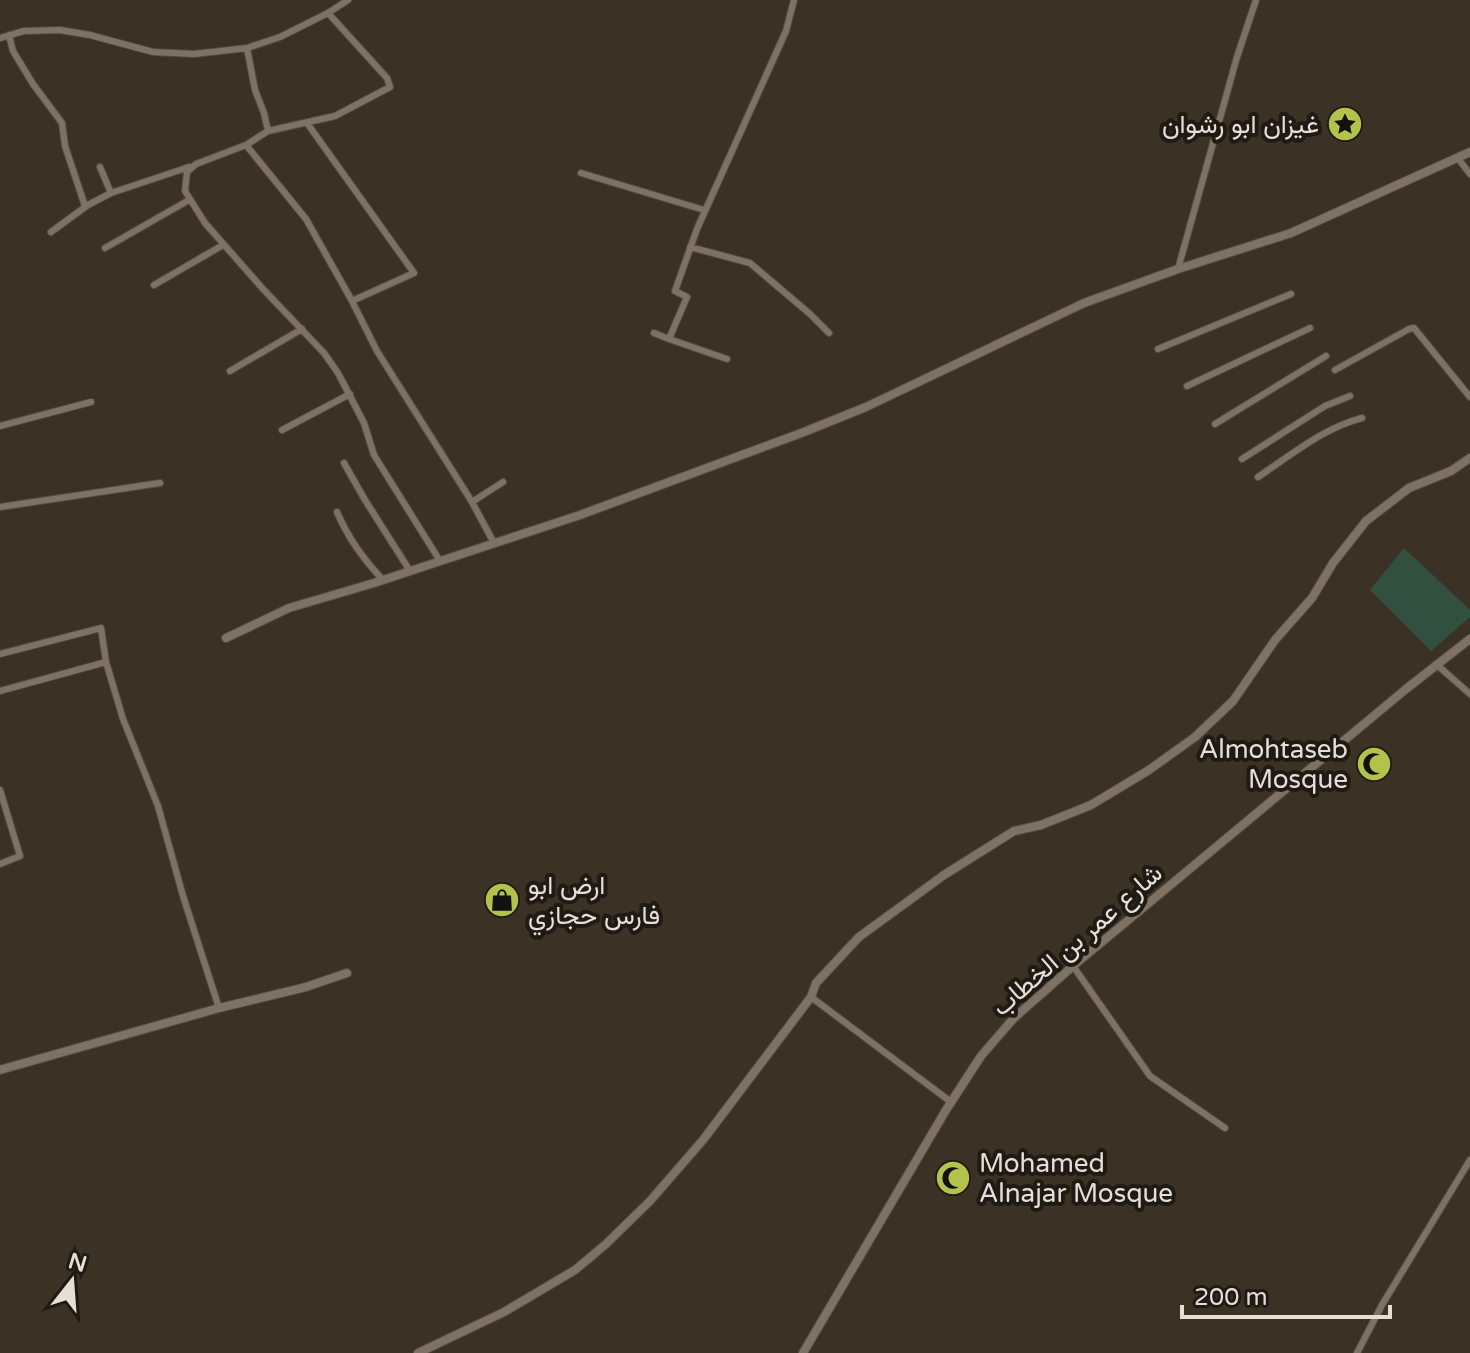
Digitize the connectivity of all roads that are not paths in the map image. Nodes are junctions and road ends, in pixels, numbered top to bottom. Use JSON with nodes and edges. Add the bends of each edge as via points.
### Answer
{"nodes":[{"id":1,"x":348,"y":0,"type":"edge"},
{"id":2,"x":794,"y":0,"type":"edge"},
{"id":3,"x":1256,"y":0,"type":"edge"},
{"id":4,"x":328,"y":13,"type":"junction"},
{"id":5,"x":9,"y":35,"type":"junction"},
{"id":6,"x":0,"y":38,"type":"edge"},
{"id":7,"x":247,"y":48,"type":"junction"},
{"id":8,"x":307,"y":123,"type":"junction"},
{"id":9,"x":268,"y":131,"type":"junction"},
{"id":10,"x":246,"y":145,"type":"junction"},
{"id":11,"x":1470,"y":152,"type":"edge"},
{"id":12,"x":1457,"y":157,"type":"junction"},
{"id":13,"x":196,"y":164,"type":"junction"},
{"id":14,"x":100,"y":167,"type":"dead end"},
{"id":15,"x":581,"y":173,"type":"dead end"},
{"id":16,"x":1470,"y":174,"type":"edge"},
{"id":17,"x":111,"y":193,"type":"junction"},
{"id":18,"x":189,"y":200,"type":"junction"},
{"id":19,"x":85,"y":206,"type":"junction"},
{"id":20,"x":704,"y":210,"type":"junction"},
{"id":21,"x":51,"y":232,"type":"dead end"},
{"id":22,"x":223,"y":245,"type":"junction"},
{"id":23,"x":690,"y":247,"type":"junction"},
{"id":24,"x":105,"y":248,"type":"dead end"},
{"id":25,"x":1178,"y":269,"type":"junction"},
{"id":26,"x":154,"y":285,"type":"dead end"},
{"id":27,"x":1291,"y":294,"type":"dead end"},
{"id":28,"x":352,"y":301,"type":"junction"},
{"id":29,"x":1310,"y":328,"type":"dead end"},
{"id":30,"x":302,"y":329,"type":"junction"},
{"id":31,"x":654,"y":333,"type":"dead end"},
{"id":32,"x":829,"y":333,"type":"dead end"},
{"id":33,"x":669,"y":339,"type":"junction"},
{"id":34,"x":1158,"y":349,"type":"dead end"},
{"id":35,"x":1326,"y":356,"type":"dead end"},
{"id":36,"x":727,"y":359,"type":"dead end"},
{"id":37,"x":1335,"y":370,"type":"dead end"},
{"id":38,"x":230,"y":371,"type":"dead end"},
{"id":39,"x":1187,"y":386,"type":"dead end"},
{"id":40,"x":350,"y":394,"type":"junction"},
{"id":41,"x":1350,"y":396,"type":"dead end"},
{"id":42,"x":1470,"y":397,"type":"edge"},
{"id":43,"x":91,"y":402,"type":"dead end"},
{"id":44,"x":1362,"y":418,"type":"dead end"},
{"id":45,"x":1215,"y":424,"type":"dead end"},
{"id":46,"x":0,"y":426,"type":"edge"},
{"id":47,"x":282,"y":430,"type":"dead end"},
{"id":48,"x":1470,"y":458,"type":"edge"},
{"id":49,"x":1242,"y":459,"type":"dead end"},
{"id":50,"x":344,"y":463,"type":"dead end"},
{"id":51,"x":1258,"y":477,"type":"dead end"},
{"id":52,"x":503,"y":482,"type":"dead end"},
{"id":53,"x":160,"y":483,"type":"dead end"},
{"id":54,"x":472,"y":502,"type":"junction"},
{"id":55,"x":0,"y":507,"type":"edge"},
{"id":56,"x":337,"y":512,"type":"dead end"},
{"id":57,"x":494,"y":543,"type":"junction"},
{"id":58,"x":440,"y":561,"type":"junction"},
{"id":59,"x":410,"y":571,"type":"junction"},
{"id":60,"x":383,"y":580,"type":"junction"},
{"id":61,"x":226,"y":638,"type":"dead end"},
{"id":62,"x":1470,"y":639,"type":"edge"},
{"id":63,"x":0,"y":654,"type":"edge"},
{"id":64,"x":106,"y":662,"type":"junction"},
{"id":65,"x":1436,"y":664,"type":"junction"},
{"id":66,"x":0,"y":691,"type":"edge"},
{"id":67,"x":1470,"y":694,"type":"edge"},
{"id":68,"x":0,"y":790,"type":"edge"},
{"id":69,"x":0,"y":864,"type":"edge"},
{"id":70,"x":1073,"y":966,"type":"junction"},
{"id":71,"x":347,"y":973,"type":"dead end"},
{"id":72,"x":811,"y":997,"type":"junction"},
{"id":73,"x":219,"y":1008,"type":"junction"},
{"id":74,"x":0,"y":1070,"type":"edge"},
{"id":75,"x":951,"y":1102,"type":"junction"},
{"id":76,"x":1225,"y":1128,"type":"dead end"},
{"id":77,"x":1470,"y":1160,"type":"edge"},
{"id":78,"x":418,"y":1353,"type":"edge"},
{"id":79,"x":803,"y":1353,"type":"edge"},
{"id":80,"x":1357,"y":1353,"type":"edge"}],
"edges":[{"from":1,"to":4,"type":"street"},
{"from":2,"to":20,"type":"street","via":[[786,31]]},
{"from":3,"to":25,"type":"street"},
{"from":4,"to":7,"type":"street"},
{"from":4,"to":8,"type":"street","via":[[390,87],[335,116]]},
{"from":5,"to":6,"type":"street"},
{"from":5,"to":7,"type":"street","via":[[60,30],[153,52]]},
{"from":5,"to":19,"type":"street","via":[[13,51],[62,123]]},
{"from":7,"to":9,"type":"street"},
{"from":8,"to":9,"type":"street"},
{"from":8,"to":28,"type":"street","via":[[414,273]]},
{"from":9,"to":10,"type":"street"},
{"from":10,"to":13,"type":"street"},
{"from":10,"to":28,"type":"street","via":[[306,219]]},
{"from":11,"to":12,"type":"street"},
{"from":12,"to":16,"type":"street"},
{"from":12,"to":25,"type":"street","via":[[1291,233]]},
{"from":13,"to":17,"type":"street"},
{"from":13,"to":18,"type":"street","via":[[185,179]]},
{"from":14,"to":17,"type":"street"},
{"from":15,"to":20,"type":"street"},
{"from":17,"to":19,"type":"street"},
{"from":18,"to":22,"type":"street"},
{"from":18,"to":24,"type":"street"},
{"from":19,"to":21,"type":"street"},
{"from":20,"to":23,"type":"street"},
{"from":22,"to":26,"type":"street"},
{"from":22,"to":30,"type":"street"},
{"from":23,"to":32,"type":"street","via":[[750,263]]},
{"from":23,"to":33,"type":"street","via":[[675,291],[687,297]]},
{"from":25,"to":57,"type":"street","via":[[1084,303],[866,407]]},
{"from":27,"to":34,"type":"street"},
{"from":28,"to":54,"type":"street","via":[[377,351]]},
{"from":29,"to":39,"type":"street"},
{"from":30,"to":38,"type":"street"},
{"from":30,"to":40,"type":"street"},
{"from":31,"to":33,"type":"street"},
{"from":33,"to":36,"type":"street"},
{"from":35,"to":45,"type":"street"},
{"from":37,"to":42,"type":"street","via":[[1414,328]]},
{"from":40,"to":47,"type":"street"},
{"from":40,"to":58,"type":"street","via":[[374,455]]},
{"from":41,"to":49,"type":"street"},
{"from":43,"to":46,"type":"street"},
{"from":44,"to":51,"type":"street","via":[[1326,432]]},
{"from":48,"to":72,"type":"street","via":[[1409,488],[1366,521],[1233,701],[1195,737],[1091,805],[1014,831],[944,875],[859,937],[816,983]]},
{"from":50,"to":59,"type":"street"},
{"from":52,"to":54,"type":"street"},
{"from":53,"to":55,"type":"street"},
{"from":54,"to":57,"type":"street"},
{"from":56,"to":60,"type":"street"},
{"from":57,"to":58,"type":"street"},
{"from":58,"to":59,"type":"street"},
{"from":59,"to":60,"type":"street"},
{"from":60,"to":61,"type":"street","via":[[289,608]]},
{"from":62,"to":65,"type":"street","name":"شارع عمر بن الخطاب"},
{"from":63,"to":64,"type":"street","via":[[101,628]]},
{"from":64,"to":66,"type":"street"},
{"from":64,"to":73,"type":"street","via":[[158,806]]},
{"from":65,"to":67,"type":"street"},
{"from":65,"to":70,"type":"street","name":"شارع عمر بن الخطاب"},
{"from":68,"to":69,"type":"street","via":[[20,856]]},
{"from":70,"to":75,"type":"street","name":"شارع عمر بن الخطاب","via":[[997,1036]]},
{"from":70,"to":76,"type":"street","via":[[1150,1076]]},
{"from":71,"to":73,"type":"street"},
{"from":72,"to":75,"type":"street"},
{"from":72,"to":78,"type":"street","via":[[703,1140],[606,1244],[575,1270],[504,1312]]},
{"from":73,"to":74,"type":"street"},
{"from":75,"to":79,"type":"street","name":"شارع عمر بن الخطاب"},
{"from":77,"to":80,"type":"street"}]}
